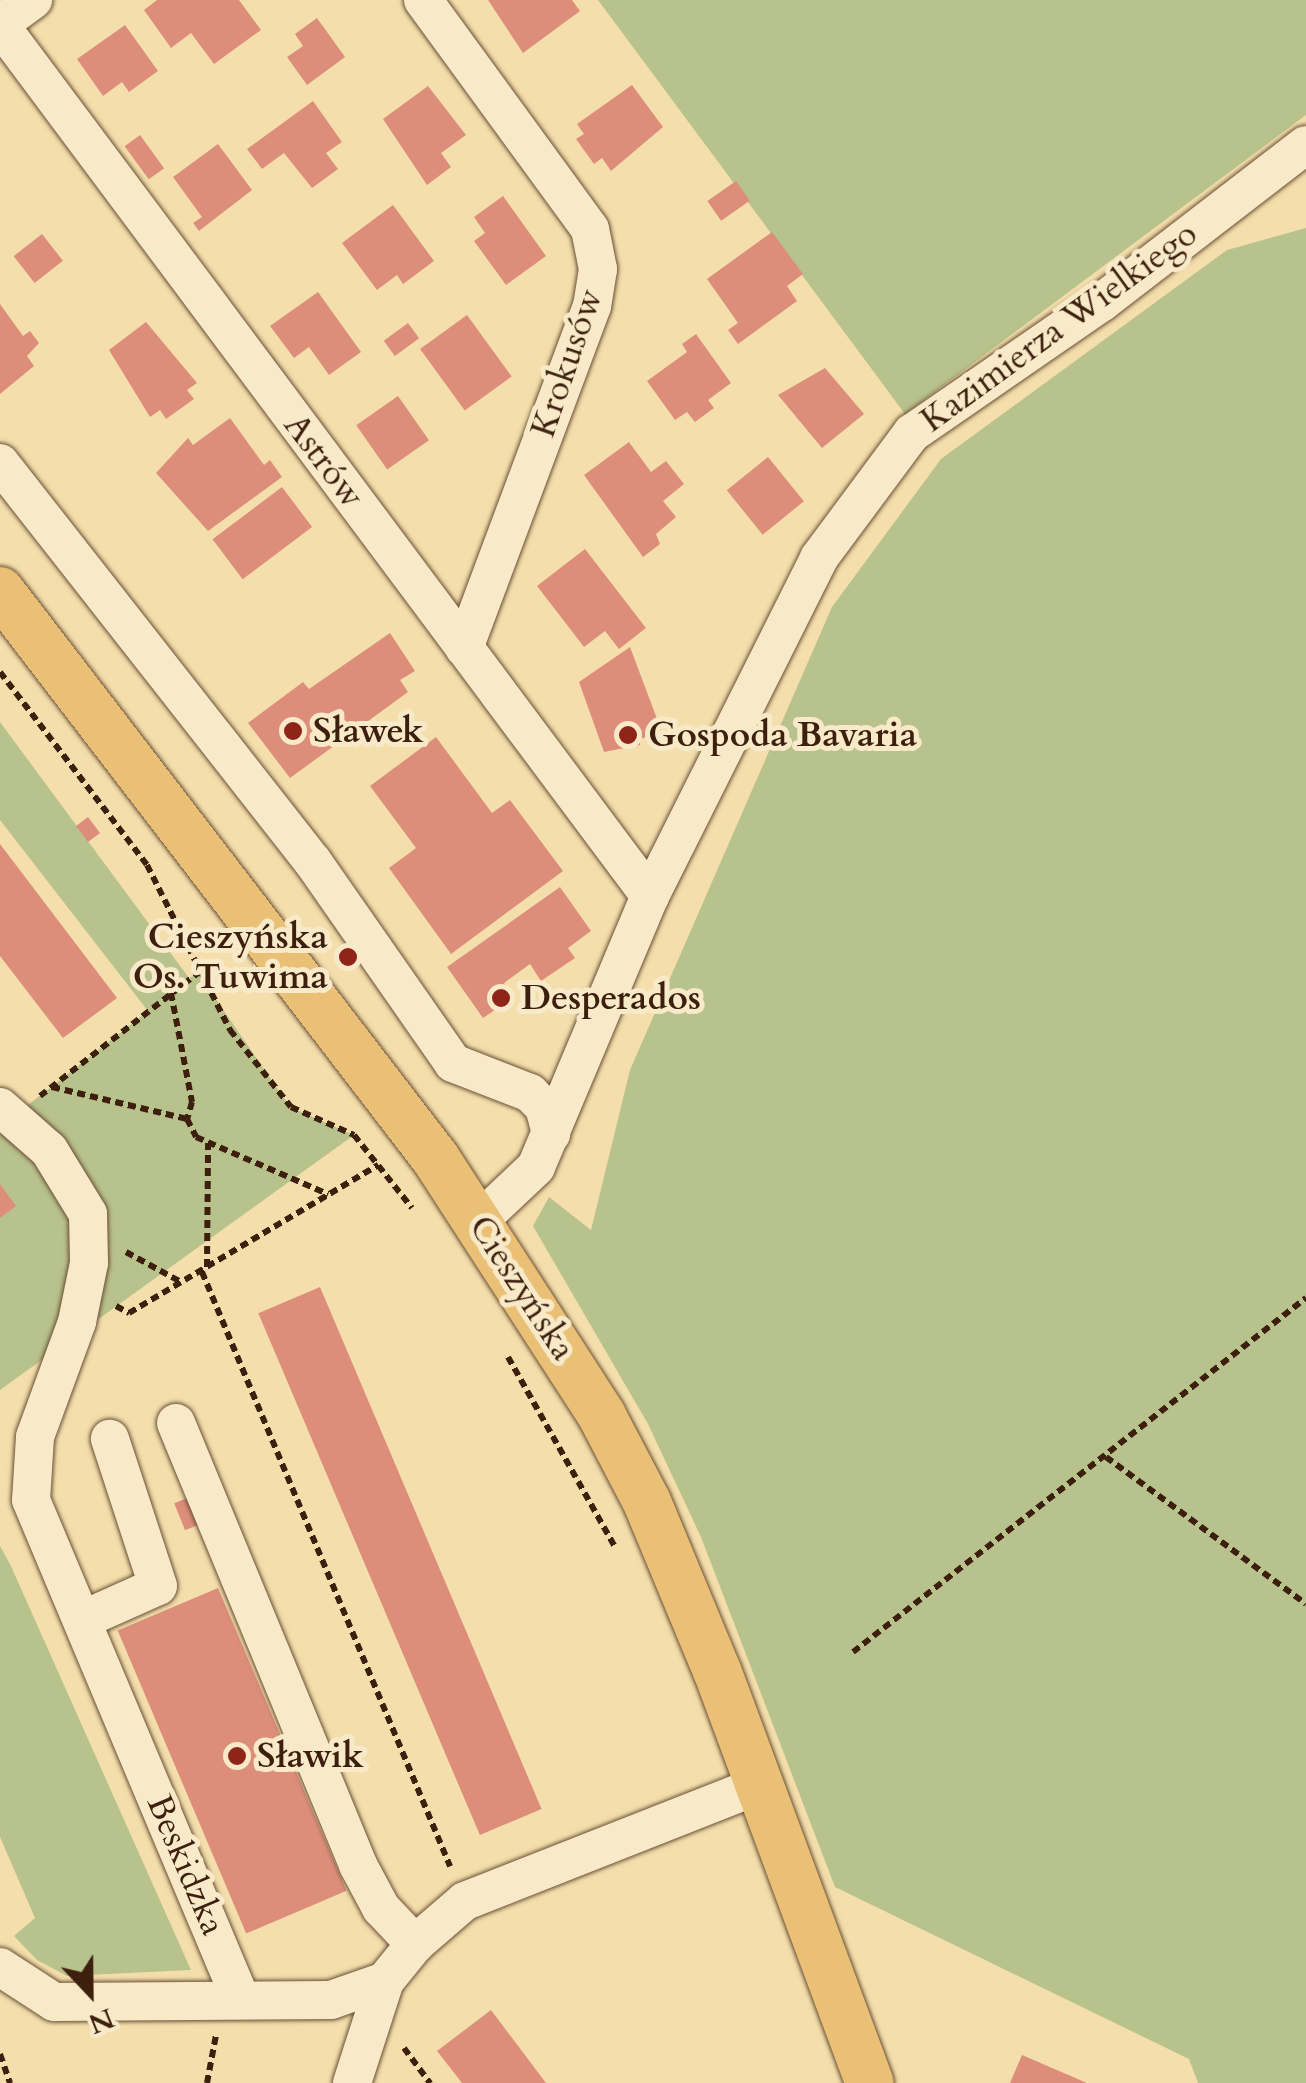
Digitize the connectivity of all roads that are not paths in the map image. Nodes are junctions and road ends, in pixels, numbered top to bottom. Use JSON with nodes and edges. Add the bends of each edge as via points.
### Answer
{"nodes":[{"id":1,"x":33,"y":0,"type":"edge"},
{"id":2,"x":423,"y":0,"type":"edge"},
{"id":3,"x":0,"y":24,"type":"edge"},
{"id":4,"x":1306,"y":144,"type":"edge"},
{"id":5,"x":0,"y":463,"type":"edge"},
{"id":6,"x":0,"y":592,"type":"edge"},
{"id":7,"x":464,"y":648,"type":"junction"},
{"id":8,"x":650,"y":896,"type":"junction"},
{"id":9,"x":7,"y":1112,"type":"edge"},
{"id":10,"x":551,"y":1134,"type":"junction"},
{"id":11,"x":480,"y":1220,"type":"junction"},
{"id":12,"x":176,"y":1423,"type":"dead end"},
{"id":13,"x":110,"y":1439,"type":"dead end"},
{"id":14,"x":82,"y":1620,"type":"junction"},
{"id":15,"x":762,"y":1784,"type":"junction"},
{"id":16,"x":415,"y":1944,"type":"junction"},
{"id":17,"x":0,"y":1967,"type":"edge"},
{"id":18,"x":385,"y":1982,"type":"junction"},
{"id":19,"x":240,"y":2000,"type":"junction"},
{"id":20,"x":352,"y":2083,"type":"edge"},
{"id":21,"x":870,"y":2083,"type":"edge"}],
"edges":[{"from":1,"to":3,"type":"street"},
{"from":2,"to":7,"type":"street","name":"Krokusów","via":[[590,229],[598,270],[592,306]]},
{"from":3,"to":7,"type":"street","name":"Astrów"},
{"from":4,"to":8,"type":"street","name":"Kazimierza Wielkiego","via":[[1102,302],[912,433],[820,558]]},
{"from":5,"to":10,"type":"street","via":[[313,862],[454,1063],[530,1093],[544,1108]]},
{"from":6,"to":11,"type":"main road","name":"Cieszyńska"},
{"from":7,"to":8,"type":"street","name":"Astrów"},
{"from":8,"to":10,"type":"street","name":"Kazimierza Wielkiego"},
{"from":9,"to":14,"type":"street","name":"Beskidzka","via":[[73,1180],[88,1231],[83,1291],[35,1437],[32,1500]]},
{"from":10,"to":11,"type":"street","name":"Kazimierza Wielkiego","via":[[518,1189]]},
{"from":11,"to":15,"type":"main road","name":"Cieszyńska","via":[[546,1319],[647,1502]]},
{"from":12,"to":16,"type":"street","via":[[358,1865],[381,1908]]},
{"from":13,"to":14,"type":"street","via":[[158,1586]]},
{"from":14,"to":19,"type":"street","name":"Beskidzka"},
{"from":15,"to":16,"type":"street","via":[[465,1901]]},
{"from":15,"to":21,"type":"main road","name":"Cieszyńska"},
{"from":16,"to":18,"type":"street"},
{"from":17,"to":19,"type":"street","via":[[54,2002]]},
{"from":18,"to":19,"type":"street","via":[[331,2000]]},
{"from":18,"to":20,"type":"street"}]}
